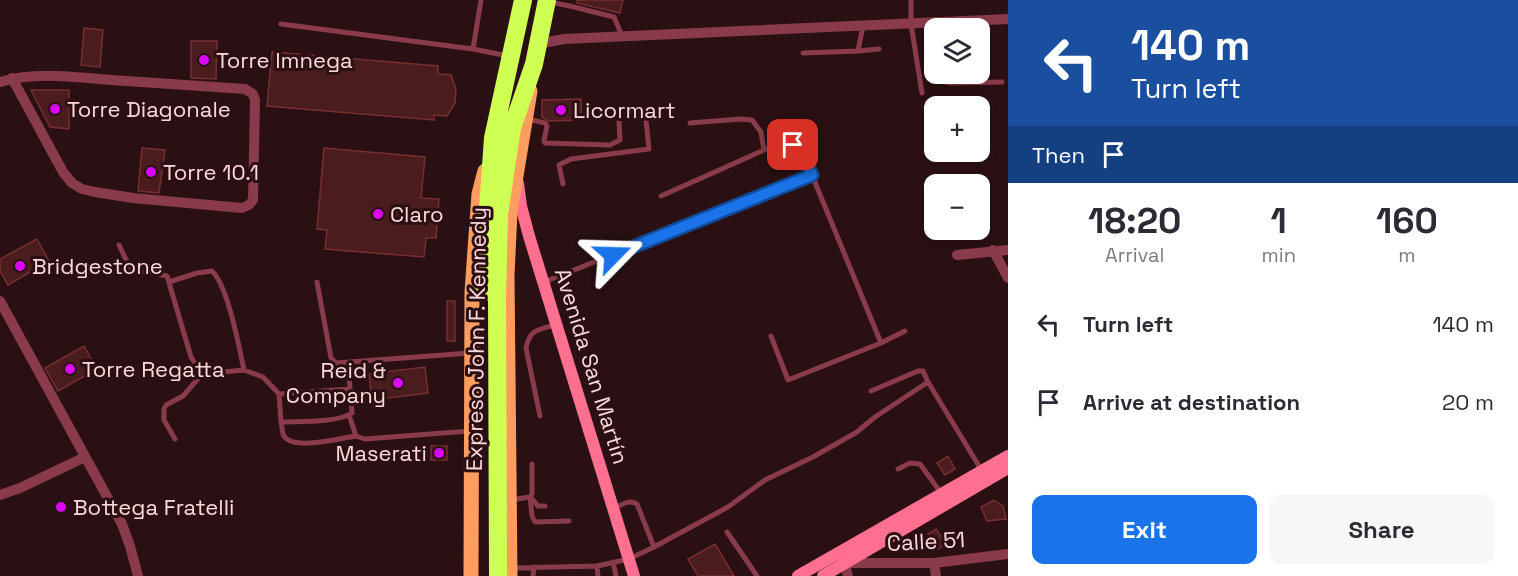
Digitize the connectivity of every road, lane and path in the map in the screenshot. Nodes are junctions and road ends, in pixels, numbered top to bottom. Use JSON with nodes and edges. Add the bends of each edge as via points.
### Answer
{"nodes":[{"id":1,"x":481,"y":0,"type":"edge"},
{"id":2,"x":523,"y":0,"type":"edge"},
{"id":3,"x":911,"y":0,"type":"edge"},
{"id":4,"x":547,"y":1,"type":"edge"},
{"id":5,"x":1008,"y":19,"type":"edge"},
{"id":6,"x":990,"y":21,"type":"edge"},
{"id":7,"x":281,"y":24,"type":"dead end"},
{"id":8,"x":911,"y":24,"type":"junction"},
{"id":9,"x":924,"y":24,"type":"edge"},
{"id":10,"x":863,"y":26,"type":"junction"},
{"id":11,"x":622,"y":37,"type":"junction"},
{"id":12,"x":538,"y":44,"type":"junction"},
{"id":13,"x":473,"y":49,"type":"junction"},
{"id":14,"x":879,"y":49,"type":"dead end"},
{"id":15,"x":858,"y":51,"type":"junction"},
{"id":16,"x":803,"y":53,"type":"dead end"},
{"id":17,"x":510,"y":56,"type":"junction"},
{"id":18,"x":534,"y":64,"type":"junction"},
{"id":19,"x":12,"y":78,"type":"junction"},
{"id":20,"x":0,"y":82,"type":"edge"},
{"id":21,"x":990,"y":82,"type":"edge"},
{"id":22,"x":1002,"y":82,"type":"dead end"},
{"id":23,"x":922,"y":93,"type":"dead end"},
{"id":24,"x":645,"y":111,"type":"dead end"},
{"id":25,"x":526,"y":118,"type":"junction"},
{"id":26,"x":619,"y":121,"type":"dead end"},
{"id":27,"x":690,"y":123,"type":"dead end"},
{"id":28,"x":493,"y":138,"type":"junction"},
{"id":29,"x":764,"y":150,"type":"junction"},
{"id":30,"x":516,"y":168,"type":"junction"},
{"id":31,"x":812,"y":175,"type":"junction"},
{"id":32,"x":563,"y":184,"type":"dead end"},
{"id":33,"x":660,"y":196,"type":"dead end"},
{"id":34,"x":119,"y":246,"type":"dead end"},
{"id":35,"x":993,"y":250,"type":"junction"},
{"id":36,"x":1008,"y":250,"type":"edge"},
{"id":37,"x":957,"y":255,"type":"dead end"},
{"id":38,"x":1008,"y":278,"type":"edge"},
{"id":39,"x":169,"y":282,"type":"junction"},
{"id":40,"x":317,"y":282,"type":"dead end"},
{"id":41,"x":544,"y":282,"type":"junction"},
{"id":42,"x":491,"y":297,"type":"junction"},
{"id":43,"x":0,"y":300,"type":"edge"},
{"id":44,"x":557,"y":324,"type":"junction"},
{"id":45,"x":905,"y":331,"type":"dead end"},
{"id":46,"x":771,"y":336,"type":"dead end"},
{"id":47,"x":881,"y":343,"type":"junction"},
{"id":48,"x":472,"y":353,"type":"junction"},
{"id":49,"x":348,"y":363,"type":"junction"},
{"id":50,"x":244,"y":370,"type":"junction"},
{"id":51,"x":202,"y":374,"type":"junction"},
{"id":52,"x":928,"y":382,"type":"junction"},
{"id":53,"x":350,"y":389,"type":"junction"},
{"id":54,"x":871,"y":391,"type":"dead end"},
{"id":55,"x":279,"y":394,"type":"junction"},
{"id":56,"x":349,"y":415,"type":"junction"},
{"id":57,"x":540,"y":416,"type":"dead end"},
{"id":58,"x":281,"y":422,"type":"junction"},
{"id":59,"x":472,"y":431,"type":"junction"},
{"id":60,"x":356,"y":436,"type":"junction"},
{"id":61,"x":175,"y":439,"type":"dead end"},
{"id":62,"x":85,"y":457,"type":"junction"},
{"id":63,"x":1008,"y":457,"type":"edge"},
{"id":64,"x":532,"y":464,"type":"dead end"},
{"id":65,"x":1008,"y":468,"type":"edge"},
{"id":66,"x":898,"y":469,"type":"dead end"},
{"id":67,"x":982,"y":471,"type":"junction"},
{"id":68,"x":942,"y":494,"type":"junction"},
{"id":69,"x":0,"y":495,"type":"edge"},
{"id":70,"x":530,"y":497,"type":"junction"},
{"id":71,"x":509,"y":500,"type":"junction"},
{"id":72,"x":545,"y":506,"type":"dead end"},
{"id":73,"x":613,"y":508,"type":"junction"},
{"id":74,"x":569,"y":521,"type":"dead end"},
{"id":75,"x":727,"y":532,"type":"dead end"},
{"id":76,"x":654,"y":547,"type":"junction"},
{"id":77,"x":471,"y":548,"type":"junction"},
{"id":78,"x":1008,"y":554,"type":"edge"},
{"id":79,"x":843,"y":557,"type":"junction"},
{"id":80,"x":629,"y":559,"type":"junction"},
{"id":81,"x":613,"y":562,"type":"junction"},
{"id":82,"x":934,"y":563,"type":"junction"},
{"id":83,"x":597,"y":566,"type":"junction"},
{"id":84,"x":534,"y":567,"type":"junction"},
{"id":85,"x":505,"y":574,"type":"edge"},
{"id":86,"x":138,"y":576,"type":"edge"},
{"id":87,"x":471,"y":576,"type":"edge"},
{"id":88,"x":478,"y":576,"type":"edge"},
{"id":89,"x":486,"y":576,"type":"edge"},
{"id":90,"x":534,"y":576,"type":"edge"},
{"id":91,"x":598,"y":576,"type":"edge"},
{"id":92,"x":616,"y":576,"type":"edge"},
{"id":93,"x":634,"y":576,"type":"edge"},
{"id":94,"x":757,"y":576,"type":"edge"},
{"id":95,"x":798,"y":576,"type":"edge"},
{"id":96,"x":824,"y":576,"type":"edge"},
{"id":97,"x":848,"y":576,"type":"edge"},
{"id":98,"x":936,"y":576,"type":"edge"}],
"edges":[{"from":1,"to":13,"type":"lane"},
{"from":2,"to":17,"type":"highway","name":"Expreso John F. Kennedy"},
{"from":3,"to":8,"type":"lane"},
{"from":4,"to":11,"type":"lane","via":[[614,17]]},
{"from":4,"to":12,"type":"highway","name":"Expreso John F. Kennedy"},
{"from":5,"to":6,"type":"street"},
{"from":7,"to":13,"type":"lane"},
{"from":8,"to":9,"type":"street"},
{"from":8,"to":10,"type":"street"},
{"from":8,"to":23,"type":"lane"},
{"from":10,"to":11,"type":"street"},
{"from":10,"to":15,"type":"lane"},
{"from":11,"to":12,"type":"street"},
{"from":12,"to":18,"type":"highway","name":"Expreso John F. Kennedy"},
{"from":13,"to":17,"type":"lane"},
{"from":14,"to":15,"type":"lane"},
{"from":15,"to":16,"type":"lane"},
{"from":17,"to":28,"type":"highway","name":"Expreso John F. Kennedy"},
{"from":18,"to":25,"type":"main road"},
{"from":18,"to":42,"type":"highway","name":"Expreso John F. Kennedy","via":[[512,128]]},
{"from":19,"to":19,"type":"street","via":[[63,172],[82,189],[242,208],[253,200],[255,100],[245,89],[74,77]]},
{"from":19,"to":20,"type":"street"},
{"from":21,"to":22,"type":"lane"},
{"from":24,"to":32,"type":"lane","via":[[649,149],[571,159],[559,165]]},
{"from":25,"to":26,"type":"lane","via":[[545,123],[545,143],[610,145],[620,140]]},
{"from":25,"to":30,"type":"main road"},
{"from":27,"to":29,"type":"lane","via":[[752,120],[761,132]]},
{"from":28,"to":42,"type":"highway","name":"Expreso John F. Kennedy","via":[[485,252]]},
{"from":28,"to":48,"type":"main road","via":[[479,194]]},
{"from":29,"to":31,"type":"lane","via":[[793,145],[802,153]]},
{"from":29,"to":33,"type":"lane"},
{"from":30,"to":41,"type":"street","name":"Avenida San Martín","via":[[521,206]]},
{"from":30,"to":71,"type":"main road","via":[[507,275]]},
{"from":31,"to":41,"type":"lane"},
{"from":31,"to":47,"type":"lane"},
{"from":34,"to":39,"type":"lane","via":[[131,270],[165,274]]},
{"from":35,"to":36,"type":"street"},
{"from":35,"to":37,"type":"street"},
{"from":35,"to":38,"type":"street"},
{"from":39,"to":50,"type":"lane","via":[[205,271],[216,274]]},
{"from":39,"to":51,"type":"lane","via":[[191,357]]},
{"from":40,"to":49,"type":"lane","via":[[331,358],[336,363]]},
{"from":41,"to":44,"type":"street","name":"Avenida San Martín"},
{"from":42,"to":85,"type":"highway","name":"Expreso John F. Kennedy"},
{"from":42,"to":89,"type":"highway","name":"Expreso John F. Kennedy"},
{"from":43,"to":62,"type":"street"},
{"from":44,"to":57,"type":"lane","via":[[528,337],[526,348]]},
{"from":44,"to":73,"type":"street","name":"Avenida San Martín"},
{"from":45,"to":47,"type":"lane"},
{"from":46,"to":47,"type":"lane","via":[[788,380]]},
{"from":48,"to":49,"type":"lane"},
{"from":48,"to":59,"type":"main road"},
{"from":49,"to":53,"type":"lane"},
{"from":50,"to":51,"type":"lane"},
{"from":50,"to":55,"type":"lane","via":[[263,377]]},
{"from":51,"to":61,"type":"lane","via":[[183,396],[164,409],[164,420]]},
{"from":52,"to":54,"type":"lane","via":[[918,370]]},
{"from":52,"to":67,"type":"lane"},
{"from":52,"to":76,"type":"lane","via":[[857,432],[765,480],[728,507]]},
{"from":53,"to":55,"type":"lane"},
{"from":53,"to":56,"type":"lane"},
{"from":55,"to":58,"type":"lane"},
{"from":56,"to":58,"type":"lane"},
{"from":56,"to":60,"type":"lane"},
{"from":58,"to":60,"type":"lane","via":[[284,436],[291,442],[307,444]]},
{"from":59,"to":60,"type":"lane","via":[[390,438]]},
{"from":59,"to":77,"type":"main road"},
{"from":62,"to":69,"type":"street"},
{"from":62,"to":86,"type":"street","via":[[122,524]]},
{"from":63,"to":67,"type":"street"},
{"from":64,"to":70,"type":"lane"},
{"from":65,"to":79,"type":"street"},
{"from":66,"to":68,"type":"lane","via":[[910,463],[920,464]]},
{"from":67,"to":68,"type":"street"},
{"from":68,"to":79,"type":"street"},
{"from":70,"to":71,"type":"lane"},
{"from":70,"to":72,"type":"lane","via":[[538,506]]},
{"from":70,"to":74,"type":"lane","via":[[535,522]]},
{"from":71,"to":85,"type":"main road"},
{"from":73,"to":76,"type":"lane","via":[[629,502],[637,504]]},
{"from":73,"to":80,"type":"street","name":"Avenida San Martín"},
{"from":75,"to":94,"type":"lane"},
{"from":76,"to":80,"type":"lane"},
{"from":77,"to":87,"type":"main road"},
{"from":77,"to":88,"type":"main road"},
{"from":78,"to":82,"type":"street","name":"Calle 51"},
{"from":79,"to":82,"type":"street","name":"Calle 51"},
{"from":79,"to":95,"type":"street"},
{"from":79,"to":96,"type":"street"},
{"from":79,"to":97,"type":"street"},
{"from":80,"to":81,"type":"lane"},
{"from":80,"to":93,"type":"street","name":"Avenida San Martín"},
{"from":81,"to":83,"type":"lane"},
{"from":81,"to":92,"type":"lane"},
{"from":82,"to":98,"type":"street"},
{"from":83,"to":84,"type":"lane"},
{"from":83,"to":91,"type":"lane"},
{"from":84,"to":85,"type":"lane"},
{"from":84,"to":90,"type":"lane"}]}
